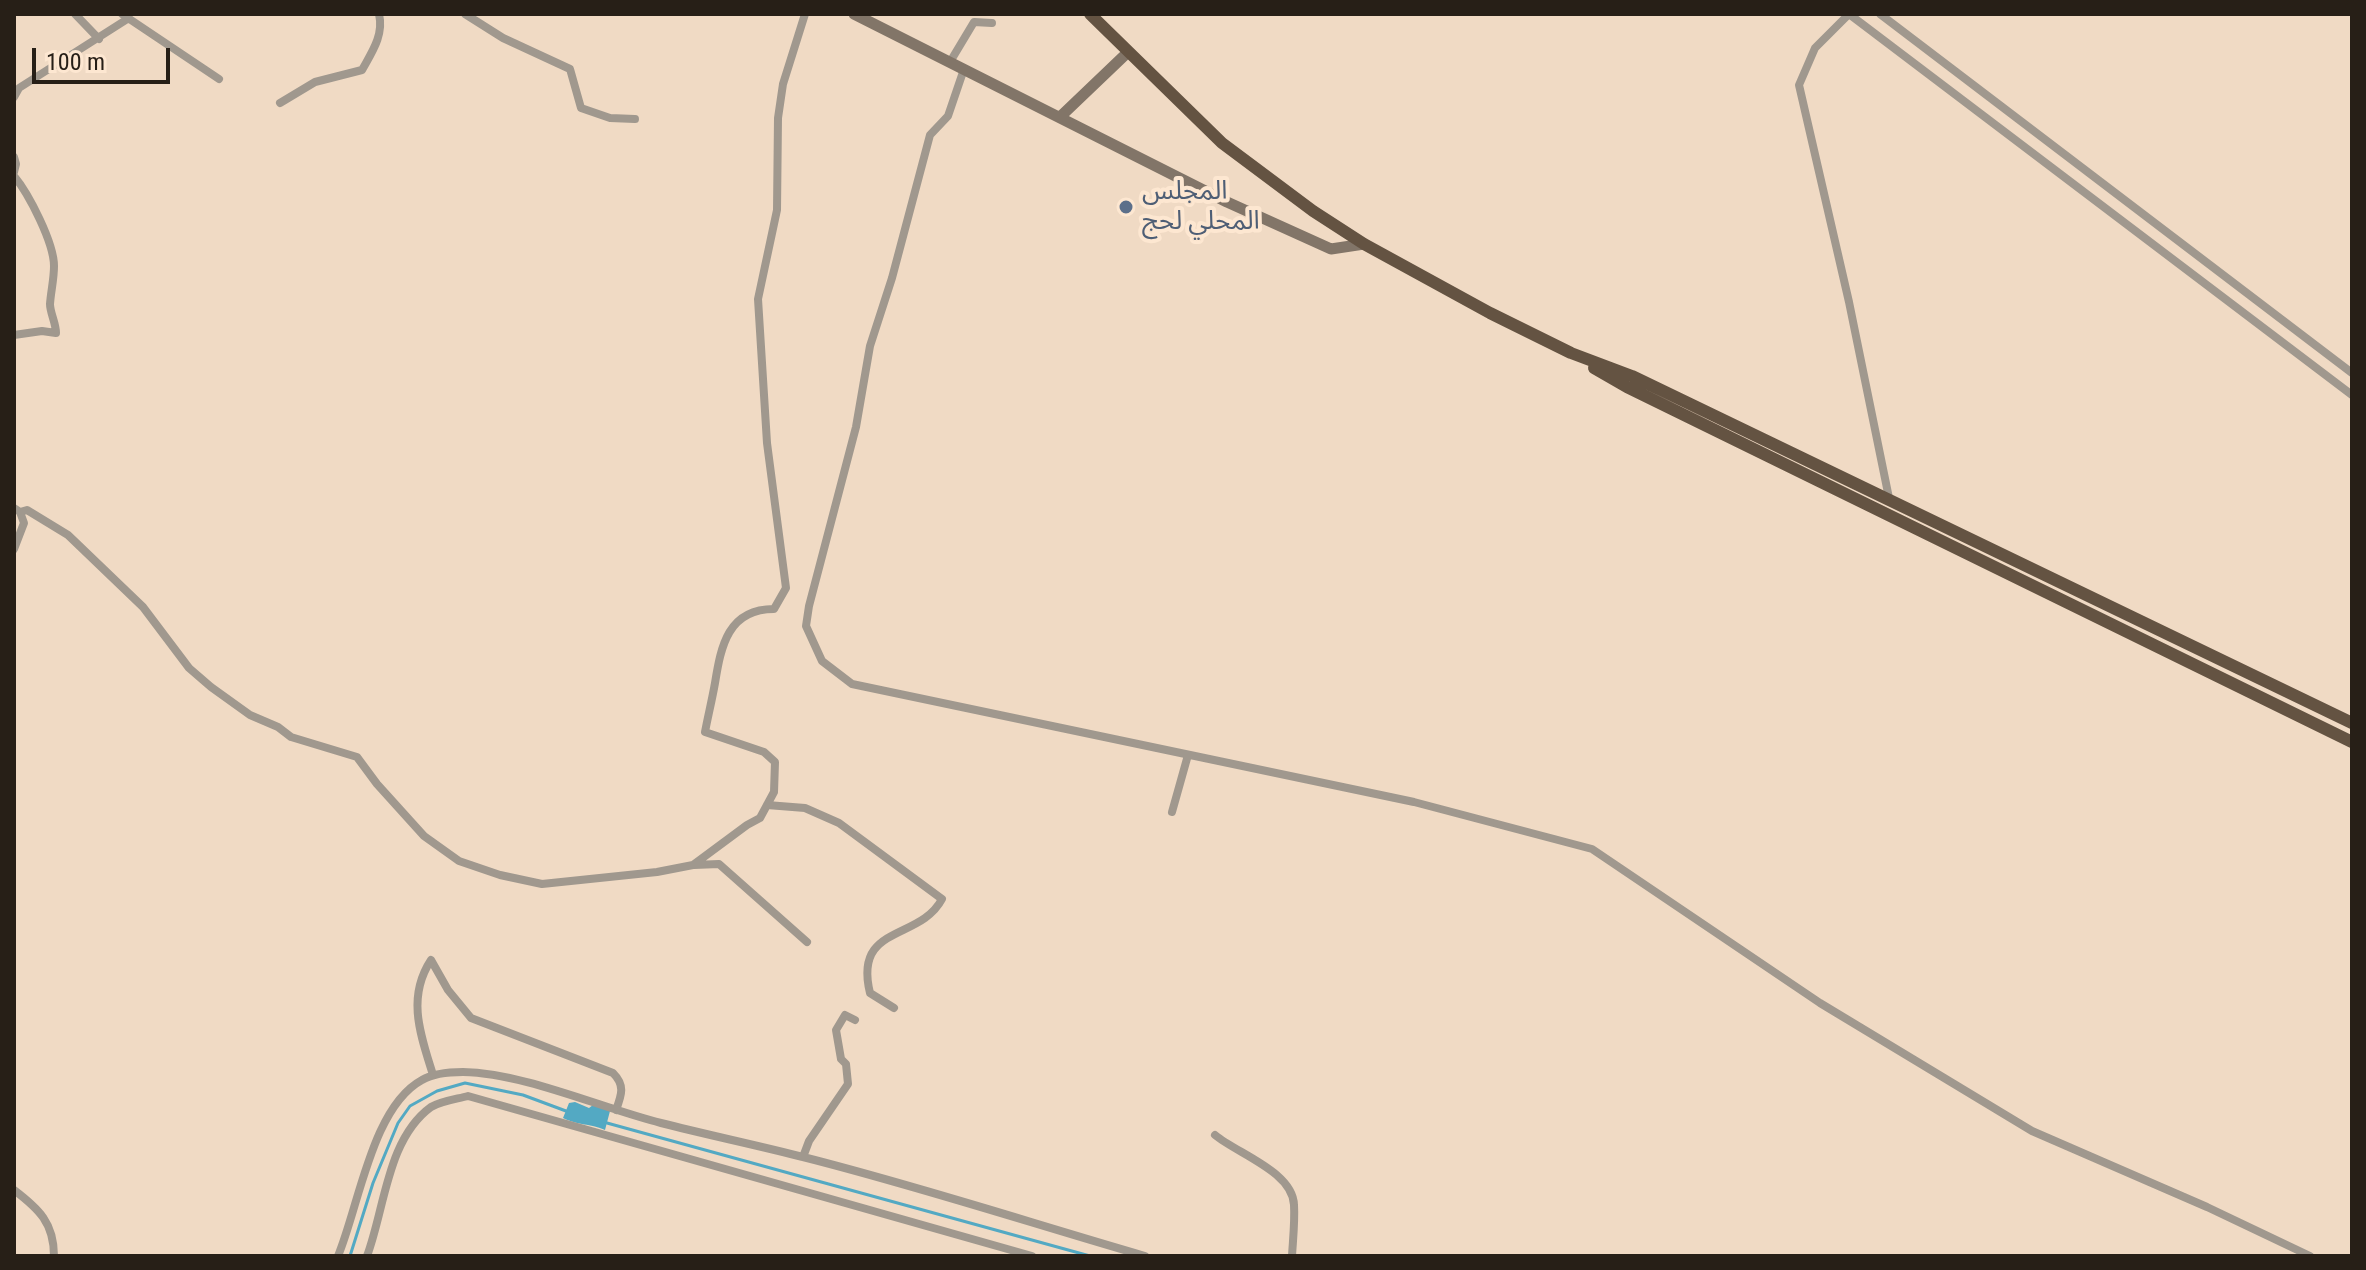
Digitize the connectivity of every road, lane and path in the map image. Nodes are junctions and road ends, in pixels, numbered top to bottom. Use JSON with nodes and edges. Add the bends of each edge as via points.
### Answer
{"nodes":[{"id":1,"x":75,"y":14,"type":"edge"},
{"id":2,"x":379,"y":14,"type":"edge"},
{"id":3,"x":465,"y":14,"type":"edge"},
{"id":4,"x":805,"y":14,"type":"edge"},
{"id":5,"x":854,"y":14,"type":"edge"},
{"id":6,"x":1090,"y":14,"type":"edge"},
{"id":7,"x":1849,"y":14,"type":"edge"},
{"id":8,"x":1880,"y":14,"type":"edge"},
{"id":9,"x":126,"y":16,"type":"edge"},
{"id":10,"x":971,"y":18,"type":"edge"},
{"id":11,"x":992,"y":23,"type":"dead end"},
{"id":12,"x":99,"y":39,"type":"junction"},
{"id":13,"x":1127,"y":53,"type":"junction"},
{"id":14,"x":950,"y":62,"type":"junction"},
{"id":15,"x":964,"y":69,"type":"junction"},
{"id":16,"x":219,"y":79,"type":"dead end"},
{"id":17,"x":14,"y":97,"type":"edge"},
{"id":18,"x":280,"y":103,"type":"dead end"},
{"id":19,"x":1060,"y":117,"type":"junction"},
{"id":20,"x":635,"y":119,"type":"dead end"},
{"id":21,"x":14,"y":157,"type":"edge"},
{"id":22,"x":14,"y":174,"type":"edge"},
{"id":23,"x":1364,"y":244,"type":"junction"},
{"id":24,"x":14,"y":335,"type":"edge"},
{"id":25,"x":1571,"y":353,"type":"junction"},
{"id":26,"x":2352,"y":373,"type":"edge"},
{"id":27,"x":2352,"y":395,"type":"edge"},
{"id":28,"x":1889,"y":498,"type":"junction"},
{"id":29,"x":17,"y":510,"type":"edge"},
{"id":30,"x":14,"y":549,"type":"edge"},
{"id":31,"x":2352,"y":723,"type":"edge"},
{"id":32,"x":2352,"y":742,"type":"edge"},
{"id":33,"x":1188,"y":755,"type":"junction"},
{"id":34,"x":767,"y":805,"type":"junction"},
{"id":35,"x":1172,"y":812,"type":"dead end"},
{"id":36,"x":693,"y":865,"type":"junction"},
{"id":37,"x":807,"y":942,"type":"dead end"},
{"id":38,"x":894,"y":1008,"type":"dead end"},
{"id":39,"x":855,"y":1020,"type":"dead end"},
{"id":40,"x":433,"y":1075,"type":"junction"},
{"id":41,"x":616,"y":1110,"type":"junction"},
{"id":42,"x":1215,"y":1135,"type":"dead end"},
{"id":43,"x":803,"y":1157,"type":"junction"},
{"id":44,"x":14,"y":1190,"type":"edge"},
{"id":45,"x":54,"y":1256,"type":"edge"},
{"id":46,"x":338,"y":1256,"type":"edge"},
{"id":47,"x":367,"y":1256,"type":"edge"},
{"id":48,"x":1032,"y":1256,"type":"edge"},
{"id":49,"x":1145,"y":1256,"type":"edge"},
{"id":50,"x":1292,"y":1256,"type":"edge"},
{"id":51,"x":2310,"y":1256,"type":"edge"}],
"edges":[{"from":1,"to":12,"type":"street"},
{"from":2,"to":18,"type":"street","via":[[382,26],[362,70],[315,82]]},
{"from":3,"to":20,"type":"street","via":[[570,69],[581,108],[610,118]]},
{"from":4,"to":34,"type":"street","via":[[783,84],[777,210],[758,299],[767,443],[786,588],[774,609],[742,617],[728,633],[718,656],[705,732],[764,752],[775,762],[774,792]]},
{"from":5,"to":14,"type":"main road"},
{"from":6,"to":13,"type":"highway"},
{"from":7,"to":27,"type":"street"},
{"from":7,"to":28,"type":"street","via":[[1815,48],[1799,85]]},
{"from":8,"to":26,"type":"street"},
{"from":9,"to":12,"type":"street"},
{"from":9,"to":16,"type":"street"},
{"from":10,"to":11,"type":"street"},
{"from":10,"to":14,"type":"street"},
{"from":12,"to":17,"type":"street","via":[[19,88]]},
{"from":13,"to":19,"type":"main road"},
{"from":13,"to":23,"type":"highway","via":[[1222,143]]},
{"from":14,"to":15,"type":"main road"},
{"from":15,"to":19,"type":"main road"},
{"from":15,"to":33,"type":"street","via":[[948,116],[930,135],[870,346],[856,427],[806,626],[822,661],[852,684]]},
{"from":19,"to":23,"type":"main road","via":[[1331,249]]},
{"from":21,"to":22,"type":"street"},
{"from":22,"to":24,"type":"street","via":[[29,195],[53,253],[50,308],[56,333]]},
{"from":23,"to":25,"type":"highway"},
{"from":25,"to":28,"type":"highway","via":[[1632,376]]},
{"from":25,"to":32,"type":"highway","via":[[1627,387]]},
{"from":28,"to":31,"type":"highway"},
{"from":29,"to":30,"type":"street","via":[[24,523]]},
{"from":29,"to":36,"type":"street","via":[[27,510],[68,535],[143,607],[189,668],[211,687],[291,737],[357,757],[424,836],[459,861],[542,884]]},
{"from":33,"to":35,"type":"street"},
{"from":33,"to":51,"type":"street","via":[[1414,802],[1592,849],[1820,1003],[2032,1131]]},
{"from":34,"to":36,"type":"street","via":[[760,818]]},
{"from":34,"to":38,"type":"street","via":[[805,808],[839,823],[942,899],[935,913],[883,940],[871,955],[865,973],[870,993]]},
{"from":36,"to":37,"type":"street","via":[[719,864]]},
{"from":39,"to":43,"type":"street","via":[[845,1015],[836,1030],[848,1084]]},
{"from":40,"to":41,"type":"street","via":[[464,1072],[522,1082]]},
{"from":40,"to":41,"type":"street","via":[[417,1021],[417,992],[431,960],[471,1018],[613,1073],[623,1091]]},
{"from":40,"to":46,"type":"street","via":[[398,1099],[385,1122],[368,1158]]},
{"from":41,"to":43,"type":"street"},
{"from":42,"to":50,"type":"street","via":[[1283,1178],[1295,1201]]},
{"from":43,"to":49,"type":"street"},
{"from":44,"to":45,"type":"street","via":[[47,1219]]},
{"from":47,"to":48,"type":"street","via":[[402,1142],[433,1105],[468,1096]]}]}
